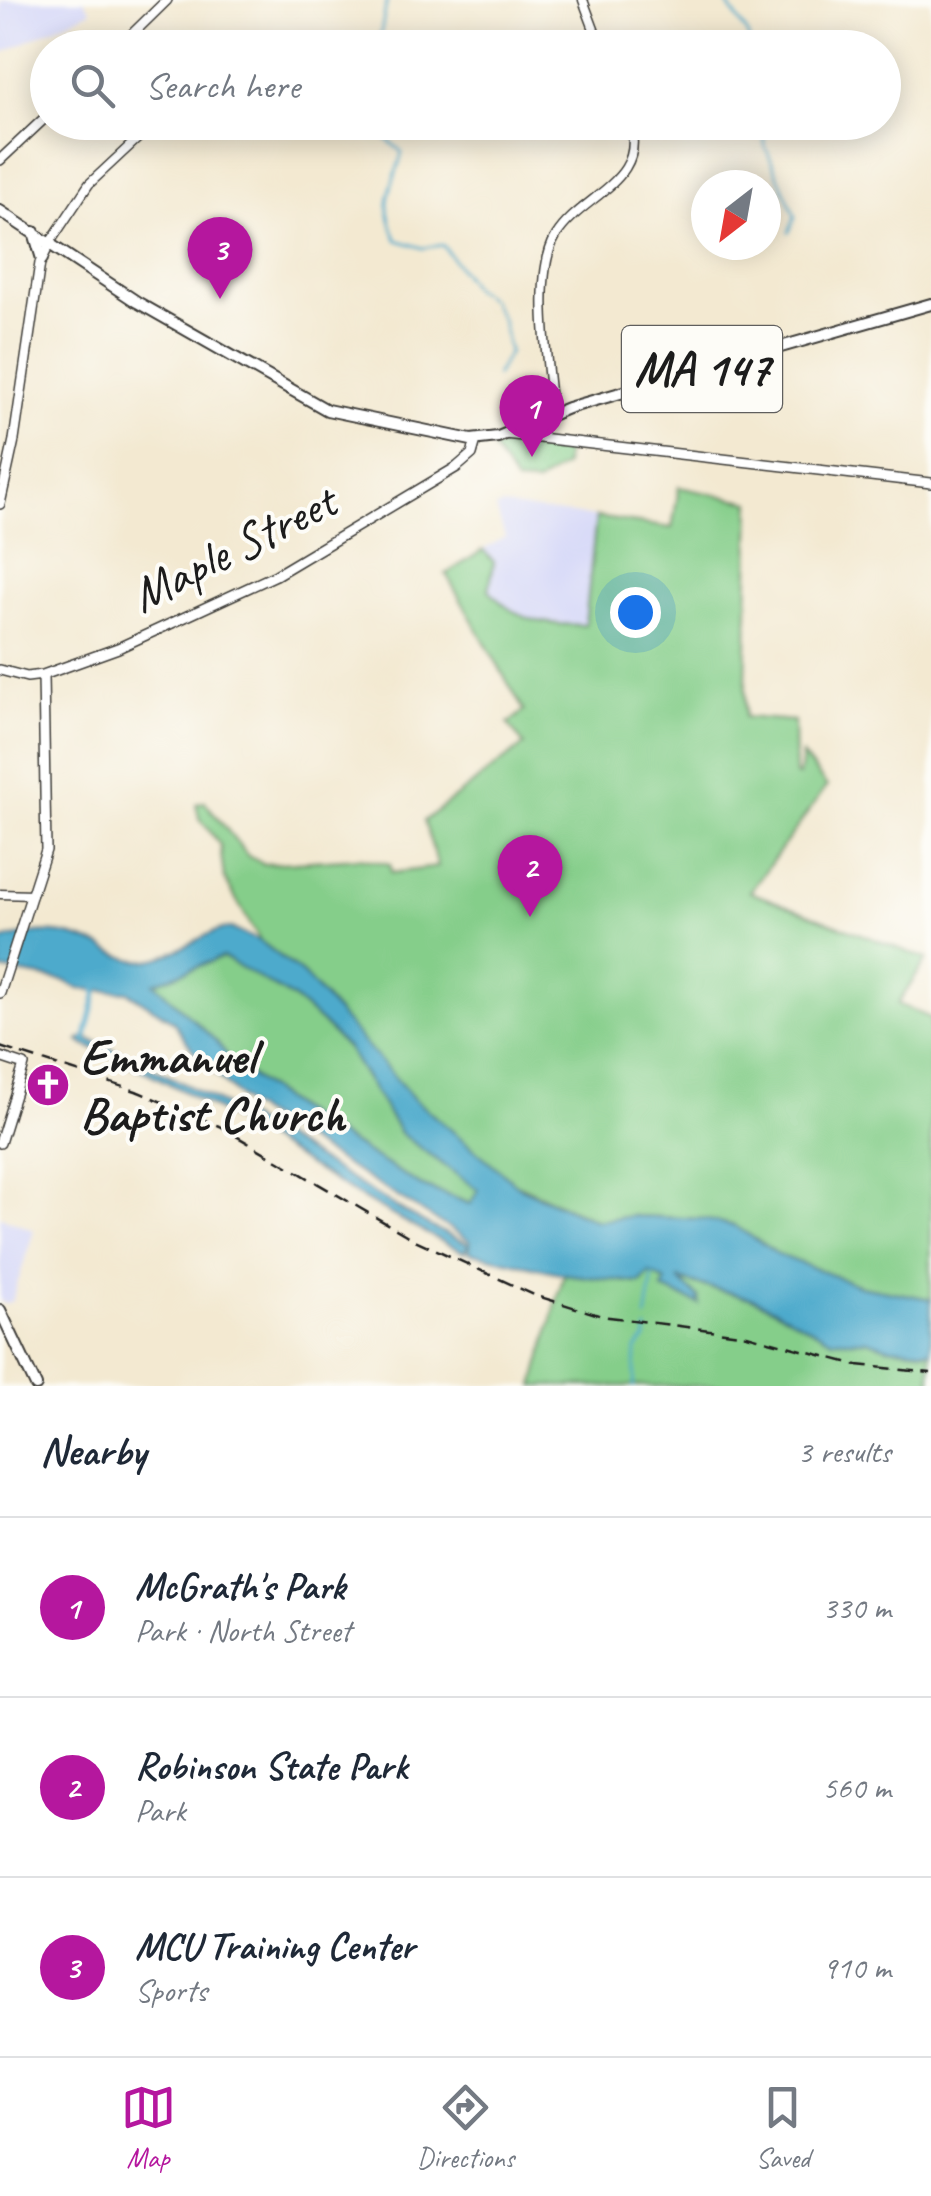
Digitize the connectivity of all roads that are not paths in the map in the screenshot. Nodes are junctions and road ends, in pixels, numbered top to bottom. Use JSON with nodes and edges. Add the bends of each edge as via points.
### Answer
{"nodes":[{"id":1,"x":166,"y":0,"type":"edge"},
{"id":2,"x":583,"y":0,"type":"edge"},
{"id":3,"x":136,"y":30,"type":"edge"},
{"id":4,"x":594,"y":30,"type":"edge"},
{"id":5,"x":30,"y":132,"type":"edge"},
{"id":6,"x":136,"y":140,"type":"edge"},
{"id":7,"x":634,"y":140,"type":"edge"},
{"id":8,"x":0,"y":160,"type":"edge"},
{"id":9,"x":0,"y":208,"type":"edge"},
{"id":10,"x":34,"y":231,"type":"junction"},
{"id":11,"x":51,"y":241,"type":"junction"},
{"id":12,"x":42,"y":259,"type":"junction"},
{"id":13,"x":931,"y":304,"type":"edge"},
{"id":14,"x":552,"y":413,"type":"junction"},
{"id":15,"x":505,"y":434,"type":"junction"},
{"id":16,"x":476,"y":440,"type":"junction"},
{"id":17,"x":931,"y":483,"type":"edge"},
{"id":18,"x":0,"y":504,"type":"edge"},
{"id":19,"x":0,"y":670,"type":"edge"},
{"id":20,"x":43,"y":675,"type":"junction"},
{"id":21,"x":0,"y":894,"type":"edge"},
{"id":22,"x":32,"y":895,"type":"junction"},
{"id":23,"x":1,"y":990,"type":"edge"},
{"id":24,"x":0,"y":1058,"type":"edge"},
{"id":25,"x":0,"y":1143,"type":"edge"},
{"id":26,"x":0,"y":1310,"type":"edge"},
{"id":27,"x":36,"y":1386,"type":"edge"}],
"edges":[{"from":1,"to":3,"type":"main road"},
{"from":2,"to":4,"type":"street"},
{"from":5,"to":8,"type":"main road"},
{"from":6,"to":11,"type":"street","via":[[90,184]]},
{"from":7,"to":14,"type":"street","via":[[630,165],[563,227],[547,257]]},
{"from":9,"to":10,"type":"main road","number":"MA 147"},
{"from":9,"to":11,"type":"main road","number":"MA 147","via":[[25,218]]},
{"from":10,"to":11,"type":"main road","number":"MA 147"},
{"from":10,"to":12,"type":"main road"},
{"from":11,"to":12,"type":"main road"},
{"from":11,"to":16,"type":"main road","number":"MA 147","via":[[137,302],[327,410]]},
{"from":12,"to":18,"type":"main road"},
{"from":13,"to":14,"type":"main road","number":"MA 147"},
{"from":14,"to":15,"type":"main road","number":"MA 147"},
{"from":15,"to":16,"type":"main road","number":"MA 147"},
{"from":15,"to":17,"type":"main road"},
{"from":16,"to":20,"type":"main road","name":"Maple Street","via":[[464,462],[285,570],[118,648]]},
{"from":19,"to":20,"type":"main road","name":"Maple Street"},
{"from":20,"to":22,"type":"main road","via":[[47,834]]},
{"from":21,"to":22,"type":"street"},
{"from":22,"to":23,"type":"main road"},
{"from":24,"to":25,"type":"main road","via":[[24,1064]]},
{"from":26,"to":27,"type":"main road"}]}
